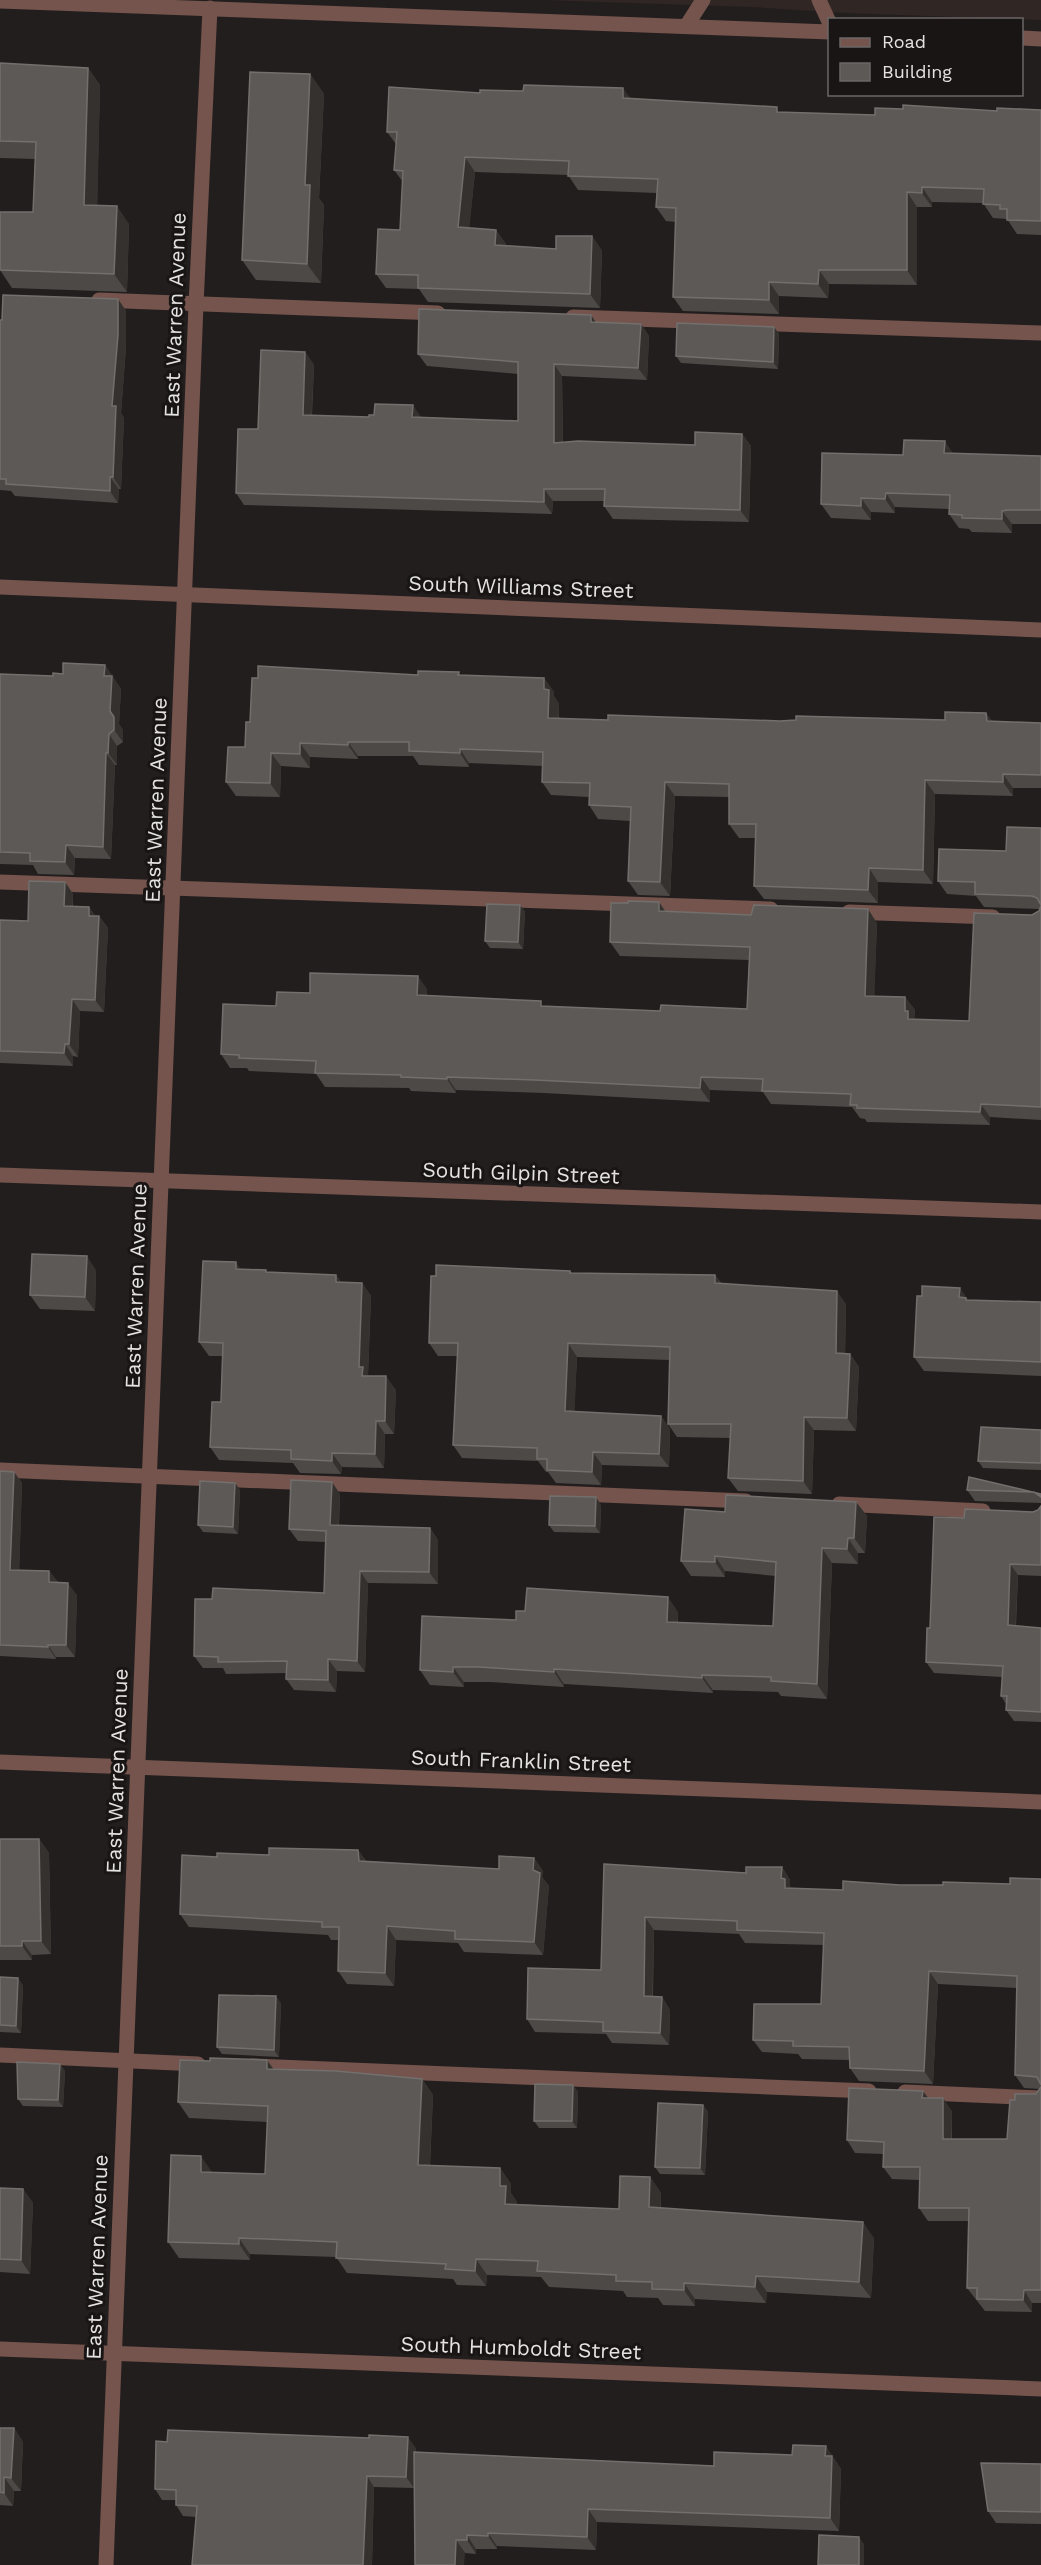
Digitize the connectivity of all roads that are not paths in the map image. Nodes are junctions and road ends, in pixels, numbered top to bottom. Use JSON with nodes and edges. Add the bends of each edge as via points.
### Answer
{"nodes":[{"id":1,"x":0,"y":0,"type":"edge"},
{"id":2,"x":703,"y":0,"type":"edge"},
{"id":3,"x":819,"y":0,"type":"edge"},
{"id":4,"x":210,"y":8,"type":"junction"},
{"id":5,"x":828,"y":20,"type":"edge"},
{"id":6,"x":687,"y":25,"type":"junction"},
{"id":7,"x":828,"y":32,"type":"edge"},
{"id":8,"x":1023,"y":38,"type":"edge"},
{"id":9,"x":1041,"y":39,"type":"edge"},
{"id":10,"x":80,"y":300,"type":"edge"},
{"id":11,"x":196,"y":304,"type":"junction"},
{"id":12,"x":454,"y":313,"type":"edge"},
{"id":13,"x":562,"y":317,"type":"edge"},
{"id":14,"x":1041,"y":333,"type":"edge"},
{"id":15,"x":0,"y":587,"type":"edge"},
{"id":16,"x":185,"y":594,"type":"junction"},
{"id":17,"x":1041,"y":630,"type":"edge"},
{"id":18,"x":0,"y":882,"type":"edge"},
{"id":19,"x":174,"y":889,"type":"junction"},
{"id":20,"x":790,"y":910,"type":"edge"},
{"id":21,"x":838,"y":912,"type":"edge"},
{"id":22,"x":1005,"y":917,"type":"edge"},
{"id":23,"x":0,"y":1175,"type":"edge"},
{"id":24,"x":162,"y":1181,"type":"junction"},
{"id":25,"x":1041,"y":1212,"type":"edge"},
{"id":26,"x":0,"y":1470,"type":"edge"},
{"id":27,"x":150,"y":1475,"type":"junction"},
{"id":28,"x":757,"y":1501,"type":"edge"},
{"id":29,"x":828,"y":1504,"type":"edge"},
{"id":30,"x":994,"y":1511,"type":"edge"},
{"id":31,"x":0,"y":1762,"type":"edge"},
{"id":32,"x":138,"y":1768,"type":"junction"},
{"id":33,"x":1041,"y":1802,"type":"edge"},
{"id":34,"x":0,"y":2055,"type":"edge"},
{"id":35,"x":126,"y":2061,"type":"junction"},
{"id":36,"x":213,"y":2065,"type":"edge"},
{"id":37,"x":236,"y":2066,"type":"edge"},
{"id":38,"x":1041,"y":2098,"type":"edge"},
{"id":39,"x":0,"y":2349,"type":"edge"},
{"id":40,"x":115,"y":2354,"type":"junction"},
{"id":41,"x":1041,"y":2389,"type":"edge"},
{"id":42,"x":106,"y":2565,"type":"edge"}],
"edges":[{"from":1,"to":4,"type":"street"},
{"from":2,"to":6,"type":"street"},
{"from":3,"to":5,"type":"street"},
{"from":4,"to":6,"type":"street"},
{"from":4,"to":11,"type":"street","name":"East Warren Avenue"},
{"from":6,"to":7,"type":"street"},
{"from":8,"to":9,"type":"street"},
{"from":10,"to":11,"type":"street"},
{"from":11,"to":12,"type":"street"},
{"from":11,"to":16,"type":"street","name":"East Warren Avenue"},
{"from":13,"to":14,"type":"street"},
{"from":15,"to":16,"type":"street","name":"South Williams Street"},
{"from":16,"to":17,"type":"street","name":"South Williams Street"},
{"from":16,"to":19,"type":"street","name":"East Warren Avenue"},
{"from":18,"to":19,"type":"street"},
{"from":19,"to":20,"type":"street"},
{"from":19,"to":24,"type":"street","name":"East Warren Avenue"},
{"from":21,"to":22,"type":"street"},
{"from":23,"to":24,"type":"street","name":"South Gilpin Street"},
{"from":24,"to":25,"type":"street","name":"South Gilpin Street"},
{"from":24,"to":27,"type":"street","name":"East Warren Avenue"},
{"from":26,"to":27,"type":"street"},
{"from":27,"to":28,"type":"street"},
{"from":27,"to":32,"type":"street","name":"East Warren Avenue"},
{"from":29,"to":30,"type":"street"},
{"from":31,"to":32,"type":"street","name":"South Franklin Street"},
{"from":32,"to":33,"type":"street","name":"South Franklin Street"},
{"from":32,"to":35,"type":"street","name":"East Warren Avenue"},
{"from":34,"to":35,"type":"street"},
{"from":35,"to":36,"type":"street"},
{"from":35,"to":40,"type":"street","name":"East Warren Avenue"},
{"from":37,"to":38,"type":"street"},
{"from":39,"to":40,"type":"street","name":"South Humboldt Street"},
{"from":40,"to":41,"type":"street","name":"South Humboldt Street"},
{"from":40,"to":42,"type":"street","name":"East Warren Avenue"}]}
